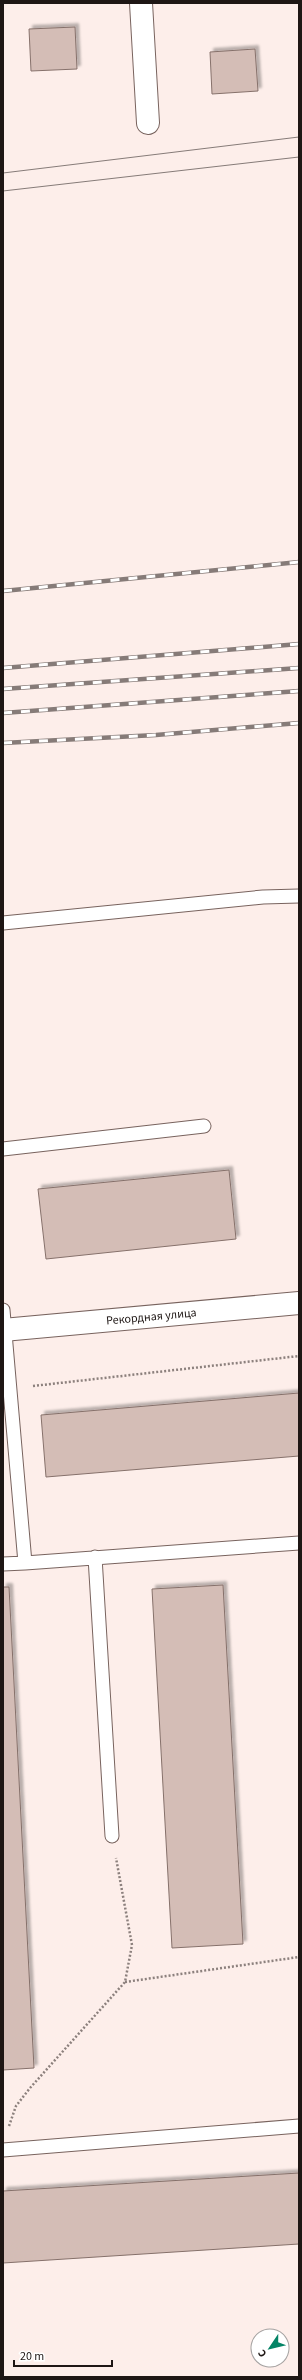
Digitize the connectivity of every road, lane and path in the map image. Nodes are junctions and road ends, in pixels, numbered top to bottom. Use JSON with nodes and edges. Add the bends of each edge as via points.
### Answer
{"nodes":[{"id":1,"x":141,"y":3,"type":"edge"},
{"id":2,"x":148,"y":123,"type":"dead end"},
{"id":3,"x":299,"y":896,"type":"edge"},
{"id":4,"x":3,"y":923,"type":"edge"},
{"id":5,"x":204,"y":1126,"type":"dead end"},
{"id":6,"x":3,"y":1149,"type":"edge"},
{"id":7,"x":299,"y":1303,"type":"edge"},
{"id":8,"x":4,"y":1323,"type":"edge"},
{"id":9,"x":299,"y":1356,"type":"edge"},
{"id":10,"x":10,"y":1389,"type":"junction"},
{"id":11,"x":8,"y":1438,"type":"edge"},
{"id":12,"x":299,"y":1542,"type":"edge"},
{"id":13,"x":95,"y":1557,"type":"junction"},
{"id":14,"x":25,"y":1563,"type":"junction"},
{"id":15,"x":3,"y":1564,"type":"edge"},
{"id":16,"x":112,"y":1836,"type":"joint"},
{"id":17,"x":299,"y":1957,"type":"edge"},
{"id":18,"x":125,"y":1982,"type":"junction"},
{"id":19,"x":299,"y":2126,"type":"edge"},
{"id":20,"x":8,"y":2129,"type":"dead end"},
{"id":21,"x":3,"y":2150,"type":"edge"}],
"edges":[{"from":1,"to":2,"type":"main road"},
{"from":3,"to":4,"type":"lane","via":[[263,897]]},
{"from":5,"to":6,"type":"lane"},
{"from":7,"to":8,"type":"main road","name":"Рекордная улица"},
{"from":8,"to":10,"type":"lane"},
{"from":9,"to":10,"type":"path"},
{"from":10,"to":11,"type":"lane"},
{"from":11,"to":14,"type":"lane"},
{"from":12,"to":13,"type":"lane"},
{"from":13,"to":14,"type":"lane"},
{"from":13,"to":16,"type":"lane"},
{"from":14,"to":15,"type":"lane"},
{"from":16,"to":18,"type":"path","via":[[132,1945]]},
{"from":17,"to":18,"type":"path"},
{"from":18,"to":20,"type":"path","via":[[30,2088],[16,2106]]},
{"from":19,"to":21,"type":"lane"}]}
